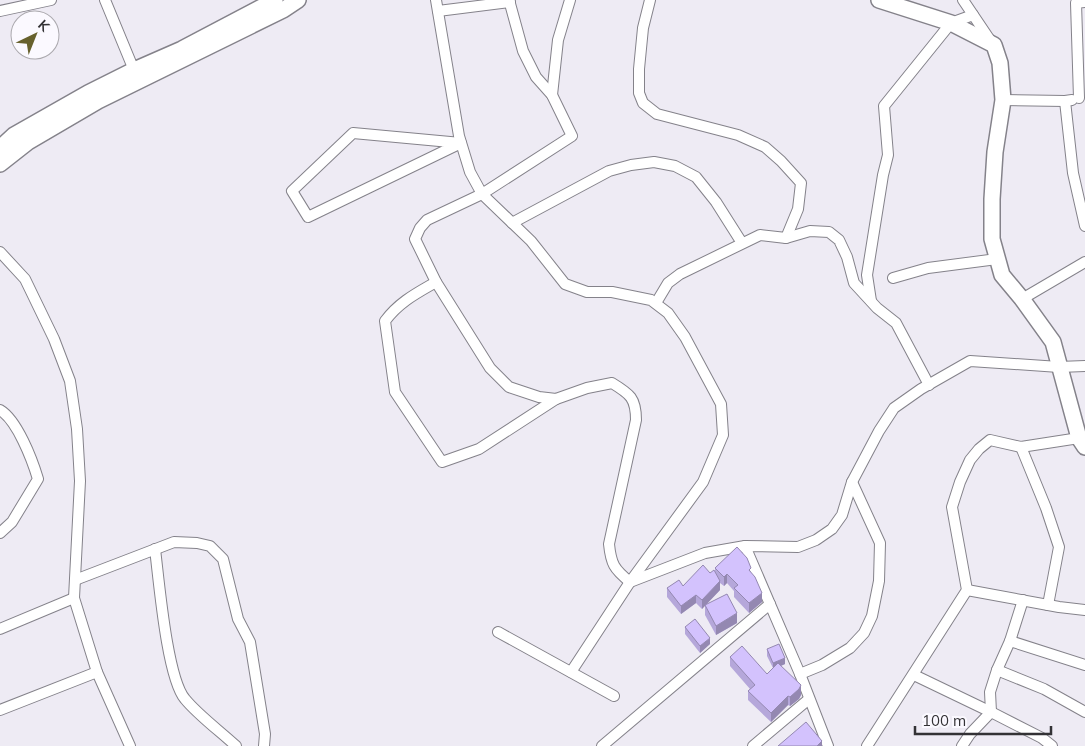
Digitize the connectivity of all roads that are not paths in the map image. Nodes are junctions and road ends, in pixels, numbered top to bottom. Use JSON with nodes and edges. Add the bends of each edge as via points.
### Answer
{"nodes":[{"id":1,"x":51,"y":0,"type":"edge"},
{"id":2,"x":105,"y":0,"type":"edge"},
{"id":3,"x":275,"y":0,"type":"edge"},
{"id":4,"x":298,"y":0,"type":"edge"},
{"id":5,"x":436,"y":0,"type":"edge"},
{"id":6,"x":570,"y":0,"type":"edge"},
{"id":7,"x":650,"y":0,"type":"edge"},
{"id":8,"x":879,"y":0,"type":"edge"},
{"id":9,"x":963,"y":0,"type":"edge"},
{"id":10,"x":509,"y":1,"type":"edge"},
{"id":11,"x":1079,"y":2,"type":"edge"},
{"id":12,"x":0,"y":11,"type":"edge"},
{"id":13,"x":438,"y":11,"type":"junction"},
{"id":14,"x":973,"y":15,"type":"junction"},
{"id":15,"x":952,"y":23,"type":"junction"},
{"id":16,"x":994,"y":45,"type":"junction"},
{"id":17,"x":136,"y":75,"type":"junction"},
{"id":18,"x":552,"y":95,"type":"junction"},
{"id":19,"x":1082,"y":98,"type":"edge"},
{"id":20,"x":1003,"y":100,"type":"junction"},
{"id":21,"x":1066,"y":101,"type":"junction"},
{"id":22,"x":461,"y":143,"type":"junction"},
{"id":23,"x":0,"y":148,"type":"edge"},
{"id":24,"x":0,"y":164,"type":"edge"},
{"id":25,"x":482,"y":194,"type":"junction"},
{"id":26,"x":512,"y":223,"type":"junction"},
{"id":27,"x":1085,"y":226,"type":"edge"},
{"id":28,"x":786,"y":238,"type":"junction"},
{"id":29,"x":742,"y":243,"type":"junction"},
{"id":30,"x":0,"y":252,"type":"edge"},
{"id":31,"x":998,"y":259,"type":"junction"},
{"id":32,"x":1085,"y":262,"type":"edge"},
{"id":33,"x":893,"y":278,"type":"dead end"},
{"id":34,"x":436,"y":282,"type":"junction"},
{"id":35,"x":1022,"y":299,"type":"junction"},
{"id":36,"x":871,"y":302,"type":"junction"},
{"id":37,"x":656,"y":304,"type":"junction"},
{"id":38,"x":1085,"y":366,"type":"edge"},
{"id":39,"x":1059,"y":367,"type":"junction"},
{"id":40,"x":929,"y":384,"type":"junction"},
{"id":41,"x":556,"y":399,"type":"junction"},
{"id":42,"x":0,"y":410,"type":"edge"},
{"id":43,"x":1082,"y":443,"type":"edge"},
{"id":44,"x":1021,"y":447,"type":"junction"},
{"id":45,"x":852,"y":482,"type":"junction"},
{"id":46,"x":0,"y":533,"type":"edge"},
{"id":47,"x":745,"y":546,"type":"junction"},
{"id":48,"x":155,"y":549,"type":"junction"},
{"id":49,"x":75,"y":580,"type":"junction"},
{"id":50,"x":630,"y":582,"type":"junction"},
{"id":51,"x":967,"y":590,"type":"junction"},
{"id":52,"x":74,"y":598,"type":"junction"},
{"id":53,"x":1023,"y":600,"type":"junction"},
{"id":54,"x":770,"y":604,"type":"junction"},
{"id":55,"x":1048,"y":605,"type":"junction"},
{"id":56,"x":1085,"y":610,"type":"edge"},
{"id":57,"x":0,"y":629,"type":"edge"},
{"id":58,"x":498,"y":632,"type":"dead end"},
{"id":59,"x":1010,"y":641,"type":"junction"},
{"id":60,"x":1085,"y":665,"type":"edge"},
{"id":61,"x":997,"y":670,"type":"junction"},
{"id":62,"x":97,"y":672,"type":"junction"},
{"id":63,"x":571,"y":672,"type":"junction"},
{"id":64,"x":800,"y":674,"type":"junction"},
{"id":65,"x":914,"y":675,"type":"junction"},
{"id":66,"x":614,"y":696,"type":"dead end"},
{"id":67,"x":809,"y":699,"type":"junction"},
{"id":68,"x":0,"y":710,"type":"edge"},
{"id":69,"x":991,"y":712,"type":"junction"},
{"id":70,"x":1085,"y":712,"type":"edge"},
{"id":71,"x":130,"y":746,"type":"edge"},
{"id":72,"x":236,"y":746,"type":"edge"},
{"id":73,"x":264,"y":746,"type":"edge"},
{"id":74,"x":602,"y":746,"type":"edge"},
{"id":75,"x":753,"y":746,"type":"edge"},
{"id":76,"x":828,"y":746,"type":"edge"},
{"id":77,"x":867,"y":746,"type":"edge"},
{"id":78,"x":962,"y":746,"type":"edge"},
{"id":79,"x":1052,"y":746,"type":"edge"}],
"edges":[{"from":1,"to":12,"type":"street"},
{"from":2,"to":17,"type":"street"},
{"from":3,"to":17,"type":"main road"},
{"from":4,"to":17,"type":"main road","via":[[283,10]]},
{"from":5,"to":13,"type":"street"},
{"from":6,"to":18,"type":"street","via":[[558,40]]},
{"from":7,"to":28,"type":"street","via":[[643,28],[639,69],[639,92],[644,103],[657,114],[738,135],[765,147],[781,161],[801,183],[798,209]]},
{"from":8,"to":15,"type":"main road"},
{"from":9,"to":14,"type":"street"},
{"from":10,"to":13,"type":"street"},
{"from":10,"to":18,"type":"street","via":[[523,51],[536,77]]},
{"from":11,"to":19,"type":"street"},
{"from":13,"to":22,"type":"street"},
{"from":14,"to":15,"type":"street"},
{"from":14,"to":16,"type":"street"},
{"from":15,"to":16,"type":"main road"},
{"from":15,"to":36,"type":"street","via":[[884,106],[888,155],[867,275]]},
{"from":16,"to":20,"type":"main road","via":[[1000,63]]},
{"from":17,"to":23,"type":"main road","via":[[88,93],[14,136]]},
{"from":17,"to":24,"type":"main road","via":[[28,142]]},
{"from":18,"to":25,"type":"street","via":[[572,136]]},
{"from":19,"to":21,"type":"street"},
{"from":20,"to":21,"type":"street"},
{"from":20,"to":31,"type":"main road","via":[[992,199],[992,239]]},
{"from":21,"to":27,"type":"street","via":[[1073,173]]},
{"from":22,"to":22,"type":"street","via":[[308,217],[292,191],[353,133]]},
{"from":22,"to":25,"type":"street","via":[[470,172]]},
{"from":25,"to":26,"type":"street"},
{"from":25,"to":34,"type":"street","via":[[427,220],[420,228],[415,239]]},
{"from":26,"to":29,"type":"street","via":[[609,171],[654,162],[675,166],[696,177]]},
{"from":26,"to":37,"type":"street","via":[[531,241],[565,284],[587,292],[612,292],[651,300]]},
{"from":28,"to":29,"type":"street","via":[[760,235]]},
{"from":28,"to":36,"type":"street","via":[[810,231],[829,232],[839,240],[854,282]]},
{"from":29,"to":37,"type":"street","via":[[680,274],[668,283]]},
{"from":30,"to":49,"type":"street","via":[[25,279],[70,381],[80,481]]},
{"from":31,"to":33,"type":"street","via":[[928,268]]},
{"from":31,"to":35,"type":"main road","via":[[1002,275]]},
{"from":32,"to":35,"type":"street"},
{"from":34,"to":41,"type":"street","via":[[490,368],[509,387]]},
{"from":34,"to":41,"type":"street","via":[[408,298],[385,321],[395,392],[442,462],[479,449]]},
{"from":35,"to":39,"type":"main road","via":[[1053,342]]},
{"from":36,"to":40,"type":"street","via":[[896,323]]},
{"from":37,"to":50,"type":"street","via":[[668,313],[685,337],[721,404],[723,435],[703,482]]},
{"from":38,"to":39,"type":"street"},
{"from":39,"to":40,"type":"street","via":[[970,361]]},
{"from":39,"to":43,"type":"main road"},
{"from":40,"to":45,"type":"street","via":[[894,408]]},
{"from":41,"to":50,"type":"street","via":[[612,383],[626,392],[636,406],[636,420],[609,544],[611,560]]},
{"from":42,"to":46,"type":"street","via":[[29,450],[38,479],[12,522]]},
{"from":43,"to":44,"type":"street"},
{"from":44,"to":51,"type":"street","via":[[990,440],[970,460],[960,482],[952,507]]},
{"from":44,"to":55,"type":"street","via":[[1059,547]]},
{"from":45,"to":47,"type":"street","via":[[842,515],[832,529],[816,540],[798,547]]},
{"from":45,"to":64,"type":"street","via":[[880,543],[879,581],[872,616],[864,633],[850,648]]},
{"from":47,"to":50,"type":"street","via":[[705,553]]},
{"from":47,"to":54,"type":"street"},
{"from":48,"to":49,"type":"street"},
{"from":48,"to":72,"type":"street","via":[[170,658],[177,684],[184,699]]},
{"from":48,"to":73,"type":"street","via":[[174,542],[197,543],[210,546],[224,559],[238,619],[250,642],[265,734]]},
{"from":49,"to":52,"type":"street"},
{"from":50,"to":63,"type":"street"},
{"from":51,"to":53,"type":"street"},
{"from":51,"to":65,"type":"street"},
{"from":52,"to":57,"type":"street"},
{"from":52,"to":62,"type":"street"},
{"from":53,"to":55,"type":"street"},
{"from":53,"to":59,"type":"street"},
{"from":54,"to":64,"type":"street"},
{"from":54,"to":74,"type":"street"},
{"from":55,"to":56,"type":"street"},
{"from":58,"to":63,"type":"street"},
{"from":59,"to":60,"type":"street"},
{"from":59,"to":61,"type":"street"},
{"from":61,"to":69,"type":"street","via":[[990,692]]},
{"from":61,"to":70,"type":"street","via":[[1044,689]]},
{"from":62,"to":68,"type":"street"},
{"from":62,"to":71,"type":"street"},
{"from":63,"to":66,"type":"street"},
{"from":64,"to":67,"type":"street"},
{"from":65,"to":69,"type":"street"},
{"from":65,"to":77,"type":"street"},
{"from":67,"to":75,"type":"street"},
{"from":67,"to":76,"type":"street"},
{"from":69,"to":78,"type":"street"},
{"from":69,"to":79,"type":"street"}]}
